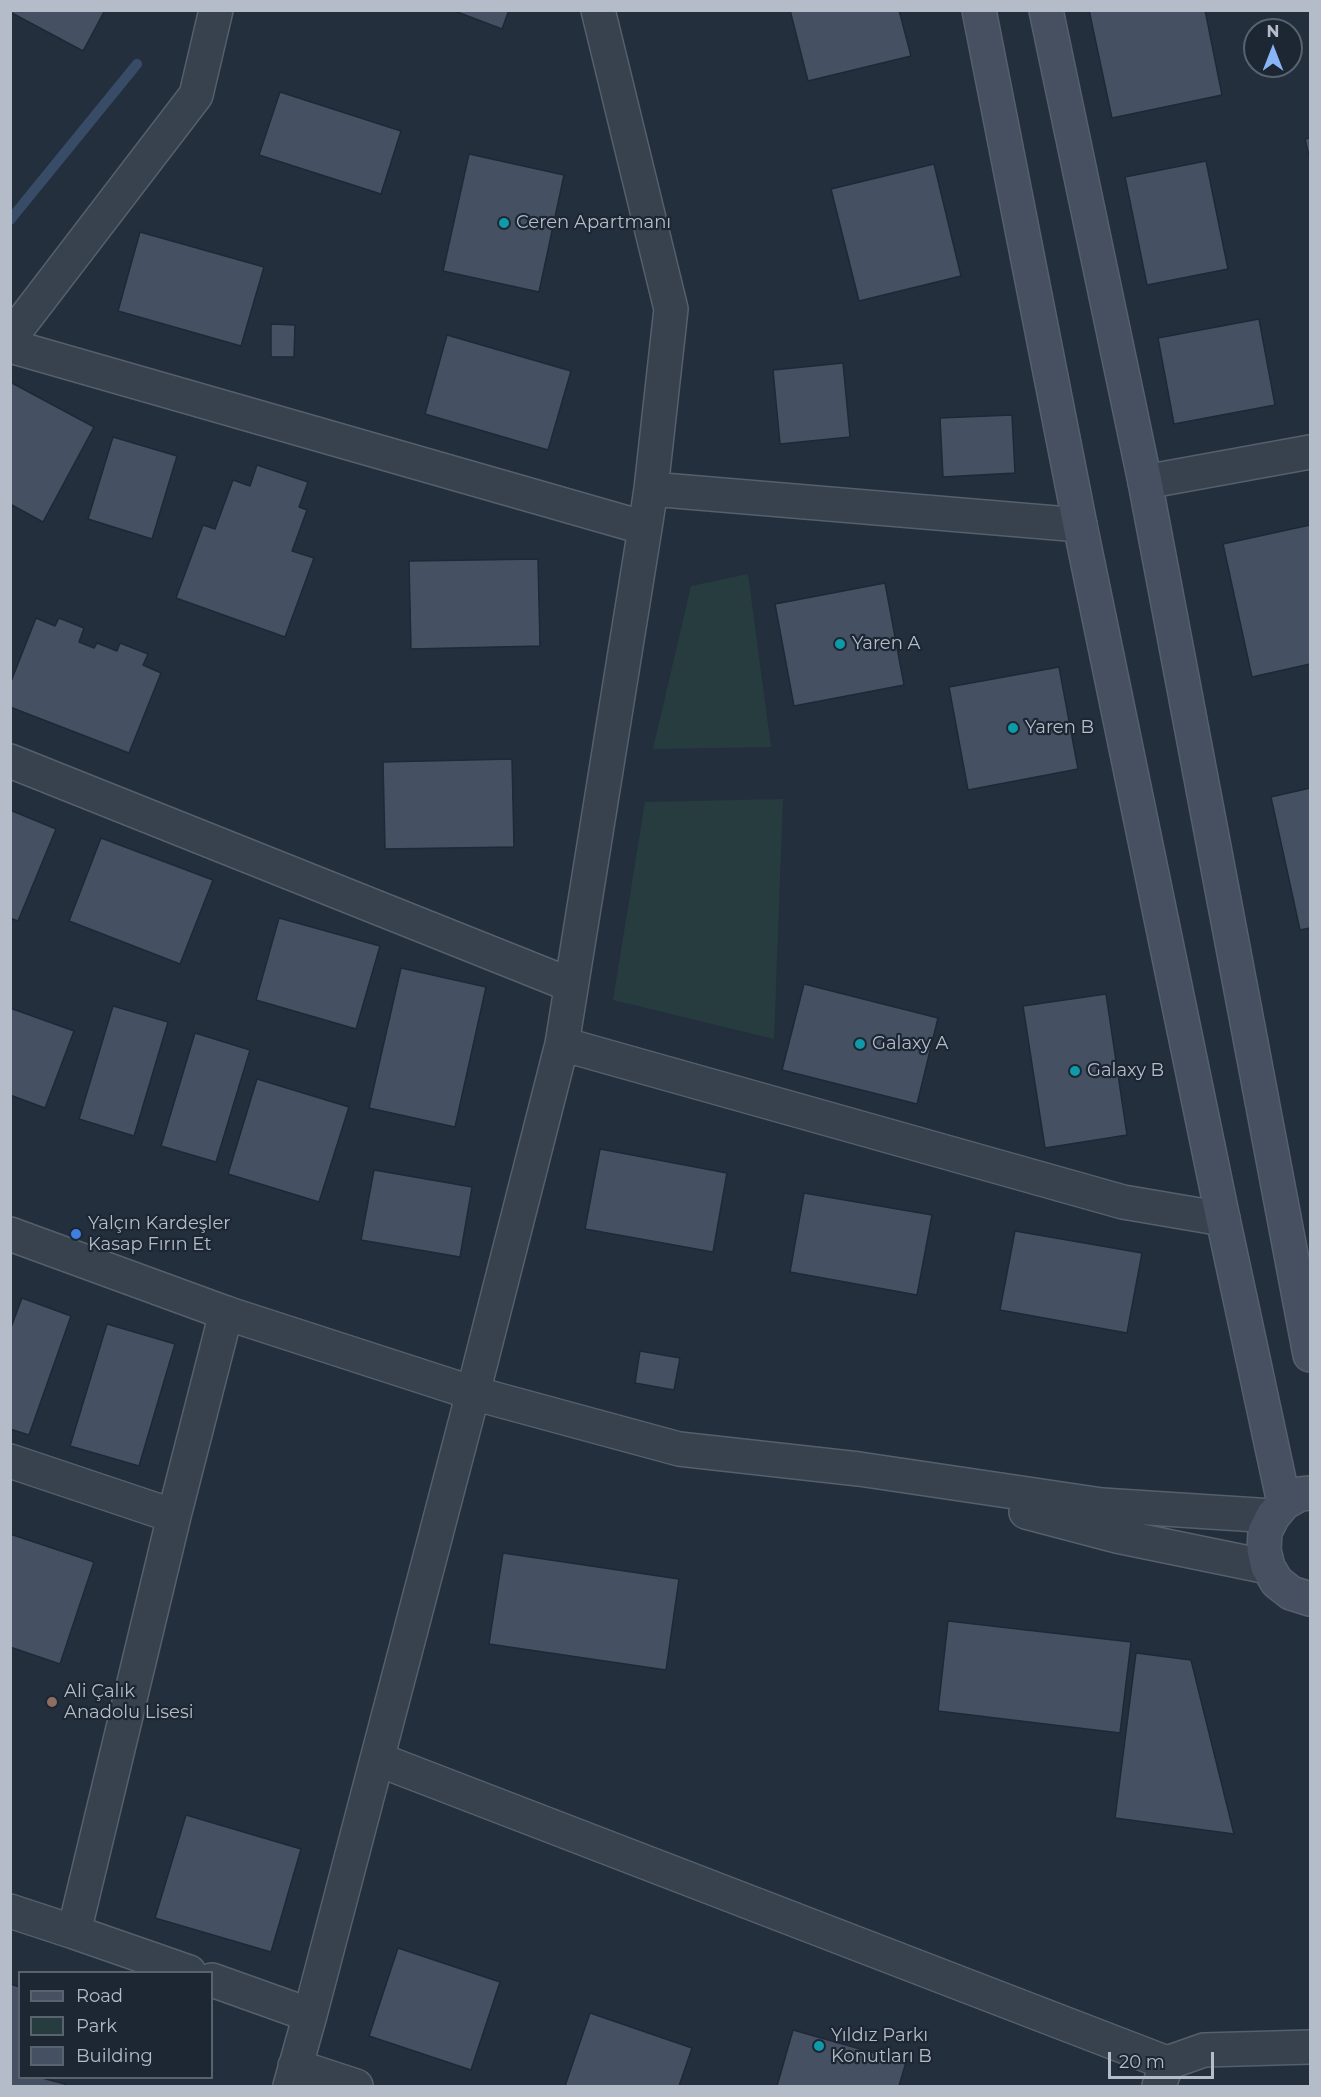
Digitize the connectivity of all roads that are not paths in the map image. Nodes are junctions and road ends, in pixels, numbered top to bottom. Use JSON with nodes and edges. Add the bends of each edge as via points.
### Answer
{"nodes":[{"id":1,"x":216,"y":10,"type":"edge"},
{"id":2,"x":598,"y":10,"type":"edge"},
{"id":3,"x":979,"y":10,"type":"edge"},
{"id":4,"x":1046,"y":10,"type":"edge"},
{"id":5,"x":10,"y":338,"type":"edge"},
{"id":6,"x":10,"y":346,"type":"edge"},
{"id":7,"x":1311,"y":452,"type":"edge"},
{"id":8,"x":1145,"y":482,"type":"junction"},
{"id":9,"x":651,"y":489,"type":"junction"},
{"id":10,"x":1080,"y":525,"type":"junction"},
{"id":11,"x":645,"y":528,"type":"junction"},
{"id":12,"x":10,"y":761,"type":"edge"},
{"id":13,"x":571,"y":986,"type":"junction"},
{"id":14,"x":562,"y":1044,"type":"junction"},
{"id":15,"x":1223,"y":1220,"type":"junction"},
{"id":16,"x":10,"y":1234,"type":"edge"},
{"id":17,"x":226,"y":1313,"type":"junction"},
{"id":18,"x":1311,"y":1355,"type":"edge"},
{"id":19,"x":473,"y":1394,"type":"junction"},
{"id":20,"x":10,"y":1461,"type":"edge"},
{"id":21,"x":859,"y":1469,"type":"junction"},
{"id":22,"x":1289,"y":1504,"type":"edge"},
{"id":23,"x":174,"y":1516,"type":"junction"},
{"id":24,"x":1268,"y":1567,"type":"junction"},
{"id":25,"x":1309,"y":1606,"type":"edge"},
{"id":26,"x":376,"y":1759,"type":"junction"},
{"id":27,"x":10,"y":1911,"type":"edge"},
{"id":28,"x":74,"y":1932,"type":"junction"},
{"id":29,"x":186,"y":1971,"type":"edge"},
{"id":30,"x":213,"y":1980,"type":"edge"},
{"id":31,"x":310,"y":2015,"type":"junction"},
{"id":32,"x":1311,"y":2047,"type":"edge"},
{"id":33,"x":1163,"y":2075,"type":"edge"},
{"id":34,"x":292,"y":2076,"type":"edge"},
{"id":35,"x":356,"y":2086,"type":"edge"}],
"edges":[{"from":1,"to":5,"type":"street","via":[[195,95]]},
{"from":2,"to":9,"type":"street","via":[[671,309]]},
{"from":3,"to":10,"type":"main road"},
{"from":4,"to":8,"type":"main road"},
{"from":6,"to":11,"type":"street"},
{"from":7,"to":8,"type":"street"},
{"from":8,"to":18,"type":"main road"},
{"from":9,"to":10,"type":"street"},
{"from":9,"to":11,"type":"street"},
{"from":10,"to":15,"type":"main road"},
{"from":11,"to":13,"type":"street"},
{"from":12,"to":13,"type":"street"},
{"from":13,"to":14,"type":"street"},
{"from":14,"to":15,"type":"street","via":[[1123,1202]]},
{"from":14,"to":19,"type":"street"},
{"from":15,"to":22,"type":"main road"},
{"from":16,"to":17,"type":"street"},
{"from":17,"to":19,"type":"street"},
{"from":17,"to":23,"type":"street"},
{"from":19,"to":21,"type":"street","via":[[680,1449]]},
{"from":19,"to":26,"type":"street"},
{"from":20,"to":23,"type":"street"},
{"from":21,"to":22,"type":"street","via":[[1102,1505]]},
{"from":21,"to":24,"type":"street","via":[[1117,1536]]},
{"from":22,"to":24,"type":"main road","via":[[1266,1532],[1264,1550]]},
{"from":23,"to":28,"type":"street"},
{"from":24,"to":25,"type":"main road","via":[[1277,1582]]},
{"from":26,"to":31,"type":"street"},
{"from":26,"to":33,"type":"street"},
{"from":27,"to":28,"type":"street"},
{"from":28,"to":29,"type":"street"},
{"from":30,"to":31,"type":"street"},
{"from":31,"to":34,"type":"street"},
{"from":32,"to":33,"type":"street","via":[[1204,2050]]},
{"from":34,"to":35,"type":"street"}]}
